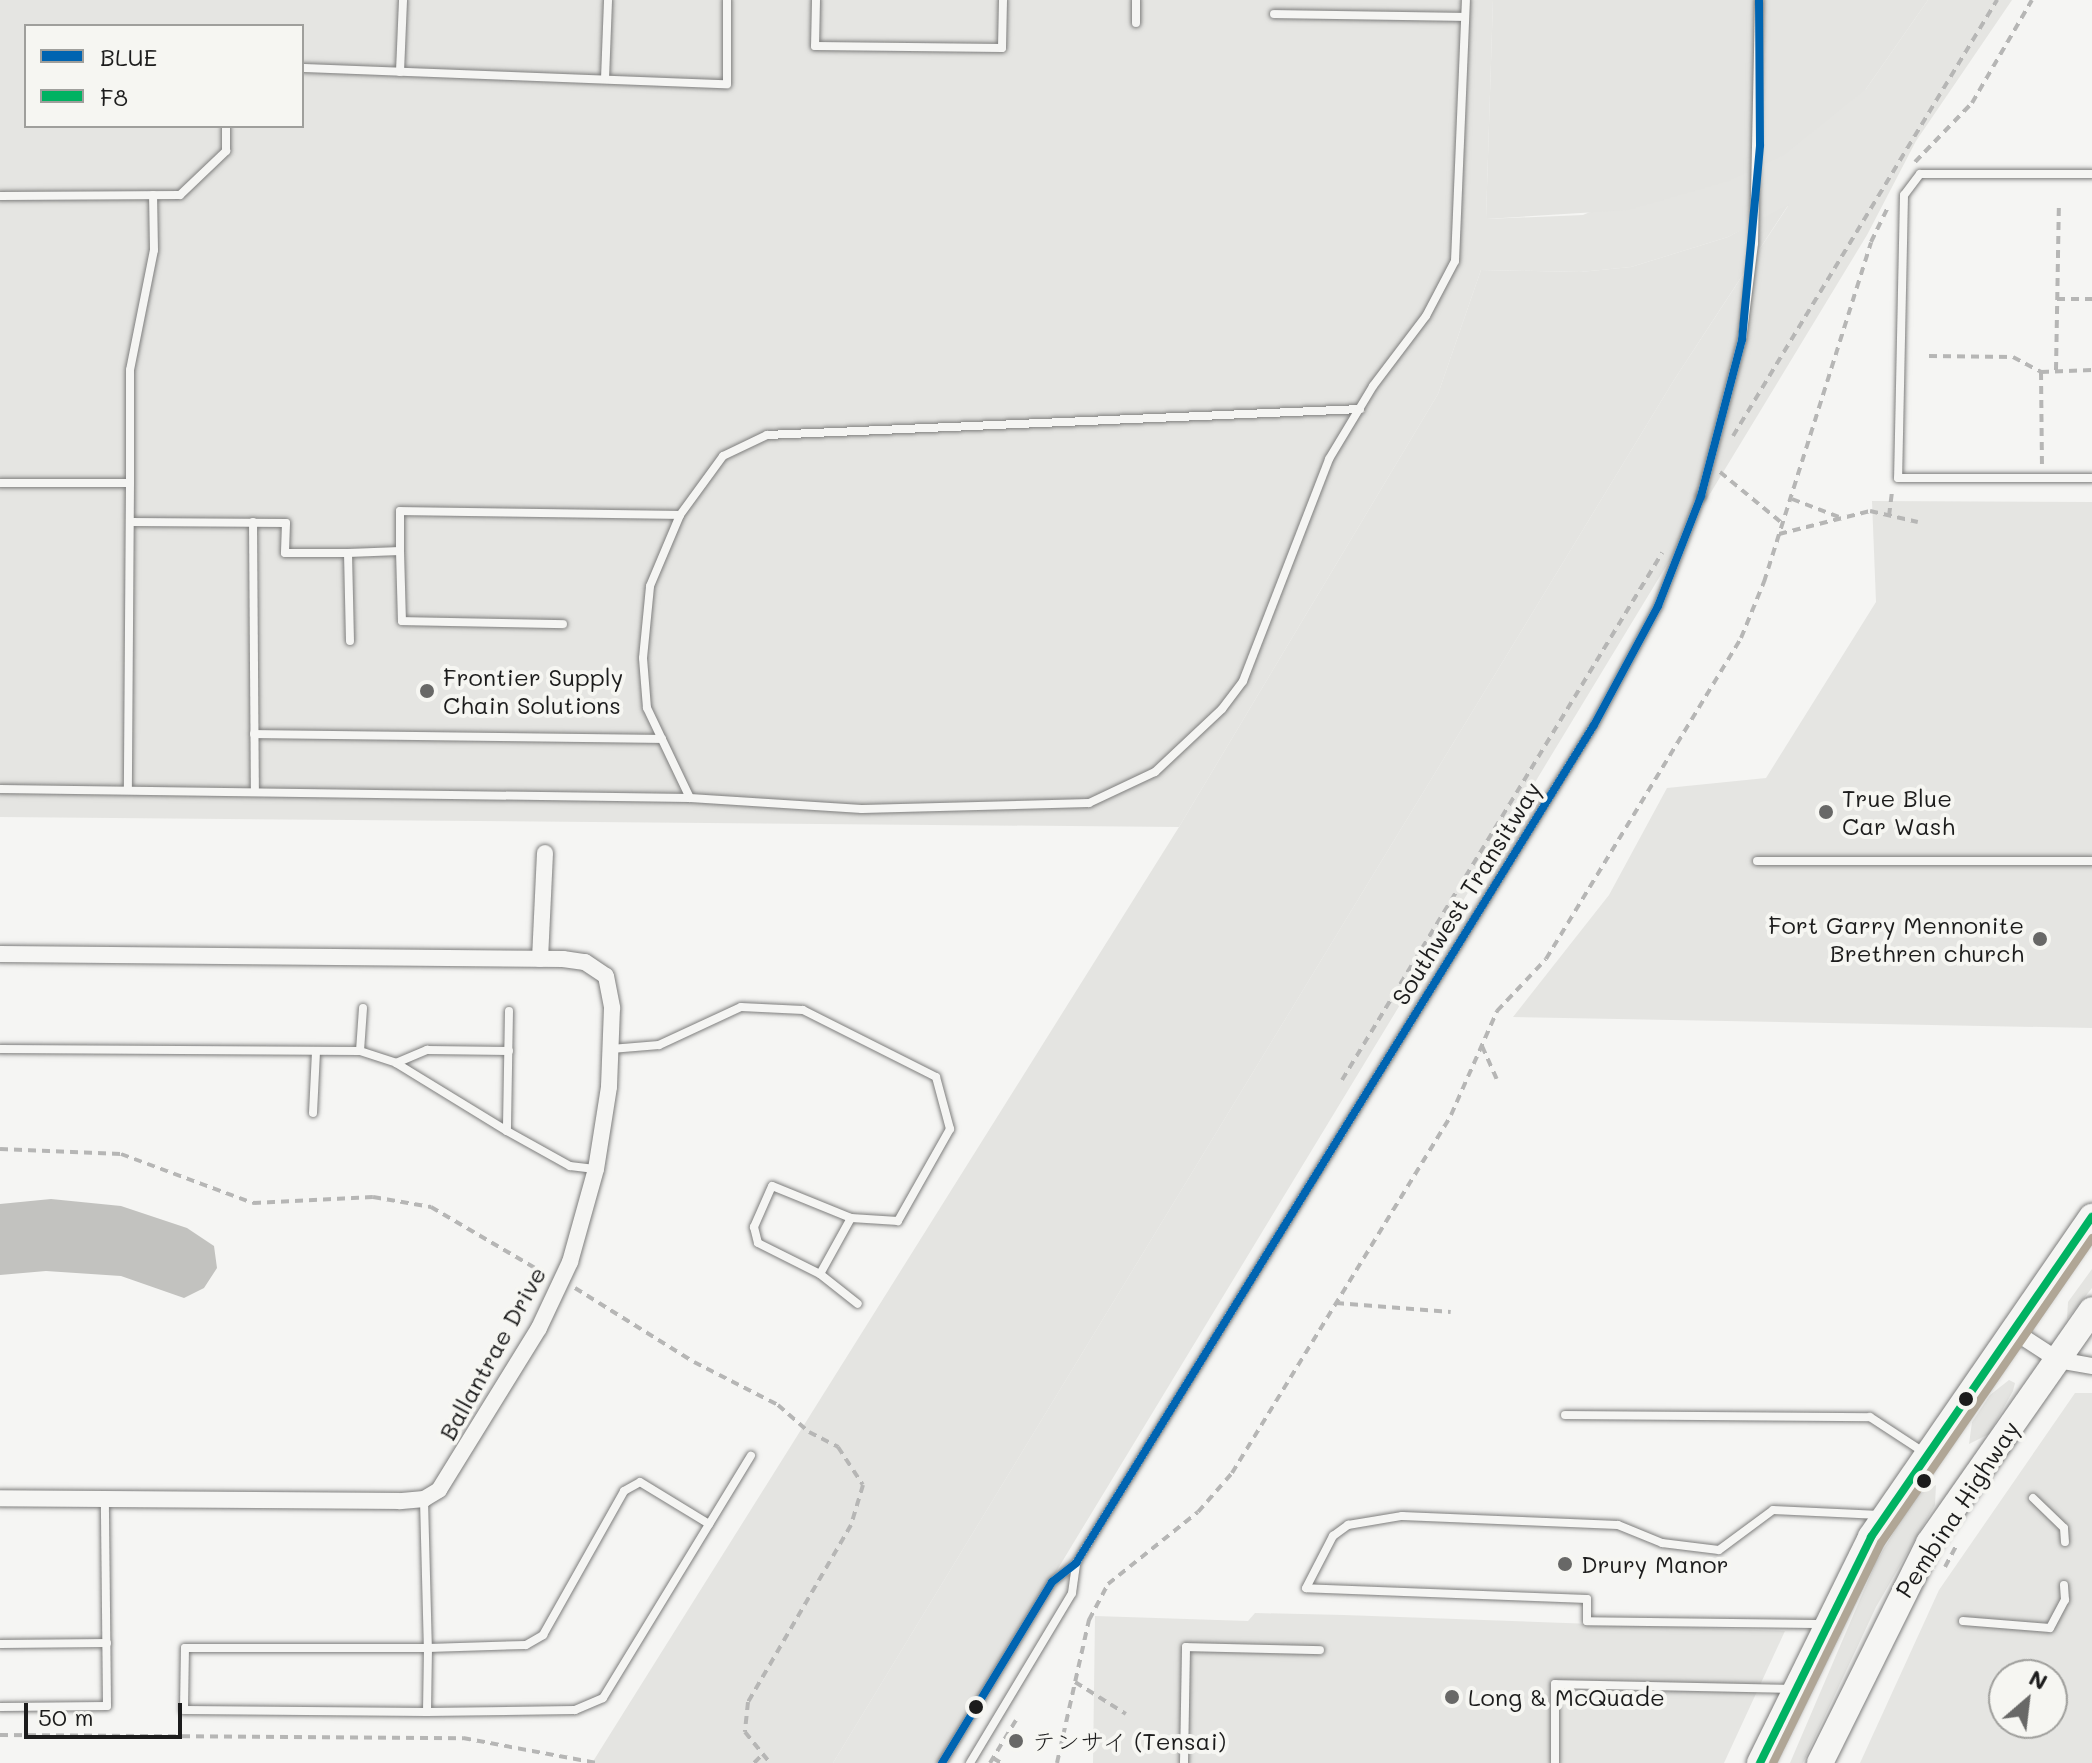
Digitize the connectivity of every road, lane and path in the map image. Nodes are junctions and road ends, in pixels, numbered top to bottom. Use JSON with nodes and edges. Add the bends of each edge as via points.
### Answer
{"nodes":[{"id":1,"x":403,"y":0,"type":"edge"},
{"id":2,"x":608,"y":0,"type":"edge"},
{"id":3,"x":727,"y":0,"type":"edge"},
{"id":4,"x":816,"y":0,"type":"edge"},
{"id":5,"x":1003,"y":0,"type":"edge"},
{"id":6,"x":1136,"y":0,"type":"edge"},
{"id":7,"x":1466,"y":0,"type":"edge"},
{"id":8,"x":1759,"y":0,"type":"edge"},
{"id":9,"x":2032,"y":0,"type":"edge"},
{"id":10,"x":1274,"y":14,"type":"dead end"},
{"id":11,"x":1465,"y":17,"type":"junction"},
{"id":12,"x":1136,"y":23,"type":"dead end"},
{"id":13,"x":304,"y":68,"type":"edge"},
{"id":14,"x":400,"y":72,"type":"junction"},
{"id":15,"x":605,"y":79,"type":"junction"},
{"id":16,"x":226,"y":128,"type":"edge"},
{"id":17,"x":2092,"y":174,"type":"edge"},
{"id":18,"x":1907,"y":175,"type":"dead end"},
{"id":19,"x":153,"y":195,"type":"junction"},
{"id":20,"x":0,"y":196,"type":"edge"},
{"id":21,"x":1894,"y":198,"type":"dead end"},
{"id":22,"x":2059,"y":202,"type":"dead end"},
{"id":23,"x":2057,"y":299,"type":"junction"},
{"id":24,"x":2092,"y":299,"type":"edge"},
{"id":25,"x":1929,"y":356,"type":"dead end"},
{"id":26,"x":2056,"y":370,"type":"junction"},
{"id":27,"x":2092,"y":370,"type":"edge"},
{"id":28,"x":2041,"y":372,"type":"junction"},
{"id":29,"x":1360,"y":409,"type":"junction"},
{"id":30,"x":1714,"y":466,"type":"dead end"},
{"id":31,"x":1898,"y":478,"type":"junction"},
{"id":32,"x":2042,"y":478,"type":"junction"},
{"id":33,"x":2092,"y":478,"type":"edge"},
{"id":34,"x":0,"y":483,"type":"edge"},
{"id":35,"x":130,"y":483,"type":"junction"},
{"id":36,"x":1791,"y":499,"type":"junction"},
{"id":37,"x":680,"y":515,"type":"junction"},
{"id":38,"x":1889,"y":516,"type":"junction"},
{"id":39,"x":1841,"y":518,"type":"junction"},
{"id":40,"x":130,"y":522,"type":"junction"},
{"id":41,"x":253,"y":522,"type":"junction"},
{"id":42,"x":1918,"y":522,"type":"dead end"},
{"id":43,"x":1783,"y":524,"type":"junction"},
{"id":44,"x":1779,"y":534,"type":"junction"},
{"id":45,"x":400,"y":551,"type":"junction"},
{"id":46,"x":348,"y":553,"type":"junction"},
{"id":47,"x":563,"y":624,"type":"dead end"},
{"id":48,"x":350,"y":641,"type":"dead end"},
{"id":49,"x":254,"y":734,"type":"junction"},
{"id":50,"x":662,"y":739,"type":"junction"},
{"id":51,"x":0,"y":789,"type":"edge"},
{"id":52,"x":128,"y":789,"type":"junction"},
{"id":53,"x":255,"y":789,"type":"junction"},
{"id":54,"x":690,"y":798,"type":"junction"},
{"id":55,"x":545,"y":853,"type":"dead end"},
{"id":56,"x":1757,"y":861,"type":"dead end"},
{"id":57,"x":2092,"y":861,"type":"edge"},
{"id":58,"x":0,"y":954,"type":"edge"},
{"id":59,"x":540,"y":959,"type":"junction"},
{"id":60,"x":363,"y":1008,"type":"dead end"},
{"id":61,"x":509,"y":1011,"type":"dead end"},
{"id":62,"x":1482,"y":1046,"type":"junction"},
{"id":63,"x":0,"y":1049,"type":"edge"},
{"id":64,"x":611,"y":1049,"type":"junction"},
{"id":65,"x":316,"y":1051,"type":"junction"},
{"id":66,"x":360,"y":1051,"type":"junction"},
{"id":67,"x":509,"y":1051,"type":"junction"},
{"id":68,"x":396,"y":1063,"type":"junction"},
{"id":69,"x":1497,"y":1079,"type":"dead end"},
{"id":70,"x":313,"y":1113,"type":"dead end"},
{"id":71,"x":507,"y":1131,"type":"junction"},
{"id":72,"x":0,"y":1149,"type":"edge"},
{"id":73,"x":596,"y":1169,"type":"junction"},
{"id":74,"x":2092,"y":1217,"type":"edge"},
{"id":75,"x":851,"y":1218,"type":"junction"},
{"id":76,"x":820,"y":1274,"type":"junction"},
{"id":77,"x":561,"y":1280,"type":"junction"},
{"id":78,"x":1336,"y":1303,"type":"junction"},
{"id":79,"x":858,"y":1304,"type":"dead end"},
{"id":80,"x":2092,"y":1310,"type":"edge"},
{"id":81,"x":1451,"y":1312,"type":"dead end"},
{"id":82,"x":2012,"y":1330,"type":"junction"},
{"id":83,"x":2058,"y":1360,"type":"junction"},
{"id":84,"x":2092,"y":1366,"type":"edge"},
{"id":85,"x":1565,"y":1415,"type":"dead end"},
{"id":86,"x":1926,"y":1454,"type":"junction"},
{"id":87,"x":751,"y":1456,"type":"dead end"},
{"id":88,"x":0,"y":1498,"type":"edge"},
{"id":89,"x":2033,"y":1498,"type":"dead end"},
{"id":90,"x":105,"y":1499,"type":"junction"},
{"id":91,"x":424,"y":1499,"type":"junction"},
{"id":92,"x":1885,"y":1516,"type":"junction"},
{"id":93,"x":709,"y":1524,"type":"junction"},
{"id":94,"x":1959,"y":1539,"type":"dead end"},
{"id":95,"x":2065,"y":1542,"type":"dead end"},
{"id":96,"x":1076,"y":1563,"type":"junction"},
{"id":97,"x":1943,"y":1570,"type":"dead end"},
{"id":98,"x":2064,"y":1585,"type":"dead end"},
{"id":99,"x":1963,"y":1621,"type":"dead end"},
{"id":100,"x":1826,"y":1624,"type":"junction"},
{"id":101,"x":107,"y":1643,"type":"junction"},
{"id":102,"x":0,"y":1644,"type":"edge"},
{"id":103,"x":428,"y":1648,"type":"junction"},
{"id":104,"x":1320,"y":1650,"type":"dead end"},
{"id":105,"x":1075,"y":1682,"type":"junction"},
{"id":106,"x":1796,"y":1689,"type":"junction"},
{"id":107,"x":0,"y":1707,"type":"edge"},
{"id":108,"x":427,"y":1712,"type":"junction"},
{"id":109,"x":1126,"y":1714,"type":"dead end"},
{"id":110,"x":1016,"y":1720,"type":"dead end"},
{"id":111,"x":0,"y":1735,"type":"edge"},
{"id":112,"x":761,"y":1756,"type":"junction"},
{"id":113,"x":992,"y":1761,"type":"edge"},
{"id":114,"x":597,"y":1763,"type":"edge"},
{"id":115,"x":754,"y":1763,"type":"edge"},
{"id":116,"x":770,"y":1763,"type":"edge"},
{"id":117,"x":942,"y":1763,"type":"edge"},
{"id":118,"x":970,"y":1763,"type":"edge"},
{"id":119,"x":1001,"y":1763,"type":"edge"},
{"id":120,"x":1057,"y":1763,"type":"edge"},
{"id":121,"x":1184,"y":1763,"type":"edge"},
{"id":122,"x":1555,"y":1763,"type":"edge"},
{"id":123,"x":1760,"y":1763,"type":"edge"},
{"id":124,"x":1820,"y":1763,"type":"edge"}],
"edges":[{"from":1,"to":14,"type":"lane"},
{"from":2,"to":15,"type":"lane"},
{"from":3,"to":15,"type":"lane","via":[[727,84]]},
{"from":4,"to":5,"type":"lane","via":[[815,46],[1002,48]]},
{"from":6,"to":12,"type":"lane"},
{"from":7,"to":11,"type":"lane"},
{"from":8,"to":96,"type":"lane","name":"Southwest Transitway","bridge":true,"via":[[1760,145],[1753,257],[1730,399],[1701,496],[1658,606],[1594,725]]},
{"from":9,"to":18,"type":"path","via":[[1972,103],[1928,145]]},
{"from":10,"to":11,"type":"lane"},
{"from":11,"to":29,"type":"lane","via":[[1455,261],[1426,316]]},
{"from":13,"to":14,"type":"lane"},
{"from":14,"to":15,"type":"lane"},
{"from":16,"to":19,"type":"lane","via":[[226,151],[180,195]]},
{"from":17,"to":31,"type":"lane","via":[[1920,174],[1904,195]]},
{"from":19,"to":20,"type":"lane"},
{"from":19,"to":35,"type":"lane","via":[[154,250],[129,385]]},
{"from":21,"to":36,"type":"path","via":[[1871,242]]},
{"from":22,"to":23,"type":"path"},
{"from":23,"to":24,"type":"path"},
{"from":23,"to":26,"type":"path"},
{"from":25,"to":28,"type":"path","via":[[2013,357]]},
{"from":26,"to":27,"type":"path"},
{"from":26,"to":28,"type":"path"},
{"from":28,"to":32,"type":"path"},
{"from":29,"to":37,"type":"lane","via":[[767,435],[723,456]]},
{"from":29,"to":54,"type":"lane","via":[[1329,459],[1243,681],[1222,709],[1155,772],[1089,803],[862,809]]},
{"from":30,"to":43,"type":"path"},
{"from":31,"to":32,"type":"lane"},
{"from":31,"to":38,"type":"path","via":[[1889,496]]},
{"from":32,"to":33,"type":"lane"},
{"from":34,"to":35,"type":"lane"},
{"from":35,"to":40,"type":"lane"},
{"from":36,"to":39,"type":"path"},
{"from":36,"to":43,"type":"path"},
{"from":37,"to":45,"type":"lane","via":[[400,511]]},
{"from":37,"to":50,"type":"lane","via":[[650,586],[643,658],[647,708]]},
{"from":38,"to":39,"type":"path","via":[[1870,511]]},
{"from":38,"to":42,"type":"path"},
{"from":39,"to":44,"type":"path"},
{"from":40,"to":41,"type":"lane"},
{"from":40,"to":52,"type":"lane"},
{"from":41,"to":46,"type":"lane","via":[[286,523],[285,553]]},
{"from":41,"to":49,"type":"lane"},
{"from":43,"to":44,"type":"path"},
{"from":44,"to":62,"type":"path","via":[[1741,638],[1546,959],[1505,1001]]},
{"from":45,"to":46,"type":"lane"},
{"from":45,"to":47,"type":"lane","via":[[402,621]]},
{"from":46,"to":48,"type":"lane"},
{"from":49,"to":50,"type":"lane"},
{"from":49,"to":53,"type":"lane"},
{"from":50,"to":54,"type":"lane"},
{"from":51,"to":52,"type":"lane"},
{"from":52,"to":53,"type":"lane"},
{"from":53,"to":54,"type":"lane"},
{"from":55,"to":59,"type":"street"},
{"from":56,"to":57,"type":"lane"},
{"from":58,"to":59,"type":"street","name":"Ballantrae Drive"},
{"from":59,"to":64,"type":"street","name":"Ballantrae Drive","via":[[585,962],[606,976]]},
{"from":60,"to":66,"type":"lane"},
{"from":61,"to":67,"type":"lane"},
{"from":62,"to":69,"type":"path"},
{"from":62,"to":78,"type":"path","via":[[1451,1115]]},
{"from":63,"to":65,"type":"lane"},
{"from":64,"to":73,"type":"street","name":"Ballantrae Drive"},
{"from":64,"to":75,"type":"lane","via":[[659,1045],[741,1007],[803,1010],[936,1077],[950,1129],[898,1221]]},
{"from":65,"to":66,"type":"lane"},
{"from":65,"to":70,"type":"lane"},
{"from":66,"to":68,"type":"lane"},
{"from":67,"to":68,"type":"lane","via":[[427,1050]]},
{"from":67,"to":71,"type":"lane"},
{"from":68,"to":71,"type":"lane"},
{"from":71,"to":73,"type":"lane","via":[[570,1166]]},
{"from":72,"to":77,"type":"path","via":[[121,1154],[253,1203],[373,1197],[431,1207],[534,1270]]},
{"from":73,"to":77,"type":"street","name":"Ballantrae Drive","via":[[589,1206]]},
{"from":74,"to":82,"type":"main road"},
{"from":75,"to":76,"type":"lane"},
{"from":75,"to":76,"type":"lane","via":[[772,1186],[754,1227],[758,1243]]},
{"from":76,"to":79,"type":"lane"},
{"from":77,"to":91,"type":"street","name":"Ballantrae Drive","via":[[539,1328],[463,1457],[439,1490]]},
{"from":77,"to":112,"type":"path","via":[[694,1362],[778,1405],[809,1432],[838,1447],[863,1485],[851,1525],[748,1702],[745,1732]]},
{"from":78,"to":81,"type":"path"},
{"from":78,"to":105,"type":"path","via":[[1213,1497],[1108,1584],[1089,1620]]},
{"from":80,"to":83,"type":"main road","name":"Pembina Highway"},
{"from":82,"to":83,"type":"street"},
{"from":82,"to":86,"type":"main road"},
{"from":83,"to":84,"type":"street"},
{"from":83,"to":124,"type":"main road","name":"Pembina Highway","via":[[1929,1543]]},
{"from":85,"to":86,"type":"lane","via":[[1870,1417]]},
{"from":86,"to":92,"type":"main road"},
{"from":87,"to":93,"type":"lane"},
{"from":88,"to":90,"type":"street"},
{"from":89,"to":95,"type":"lane","via":[[2064,1528]]},
{"from":90,"to":91,"type":"street"},
{"from":90,"to":101,"type":"lane"},
{"from":91,"to":103,"type":"lane"},
{"from":92,"to":100,"type":"main road"},
{"from":92,"to":100,"type":"lane","via":[[1773,1510],[1719,1550],[1662,1543],[1618,1525],[1402,1516],[1348,1525],[1333,1536],[1306,1588],[1587,1599],[1587,1621]]},
{"from":93,"to":103,"type":"lane","via":[[640,1482],[624,1491],[543,1635],[526,1645]]},
{"from":93,"to":108,"type":"lane","via":[[603,1698],[575,1710]]},
{"from":94,"to":97,"type":"path"},
{"from":96,"to":117,"type":"lane","name":"Southwest Transitway","via":[[1052,1582]]},
{"from":96,"to":118,"type":"lane","name":"Southwest Transitway","via":[[1072,1593]]},
{"from":98,"to":99,"type":"lane","via":[[2065,1600],[2050,1628]]},
{"from":100,"to":106,"type":"main road"},
{"from":101,"to":102,"type":"lane"},
{"from":101,"to":107,"type":"lane","via":[[107,1706]]},
{"from":103,"to":108,"type":"lane"},
{"from":103,"to":108,"type":"lane","via":[[185,1648],[184,1710]]},
{"from":104,"to":121,"type":"lane","via":[[1186,1647]]},
{"from":105,"to":109,"type":"path"},
{"from":105,"to":120,"type":"path"},
{"from":106,"to":122,"type":"lane","via":[[1555,1684]]},
{"from":106,"to":123,"type":"main road"},
{"from":110,"to":113,"type":"path"},
{"from":111,"to":114,"type":"path","via":[[463,1738]]},
{"from":112,"to":115,"type":"path"},
{"from":112,"to":116,"type":"path"},
{"from":113,"to":119,"type":"path"}]}
